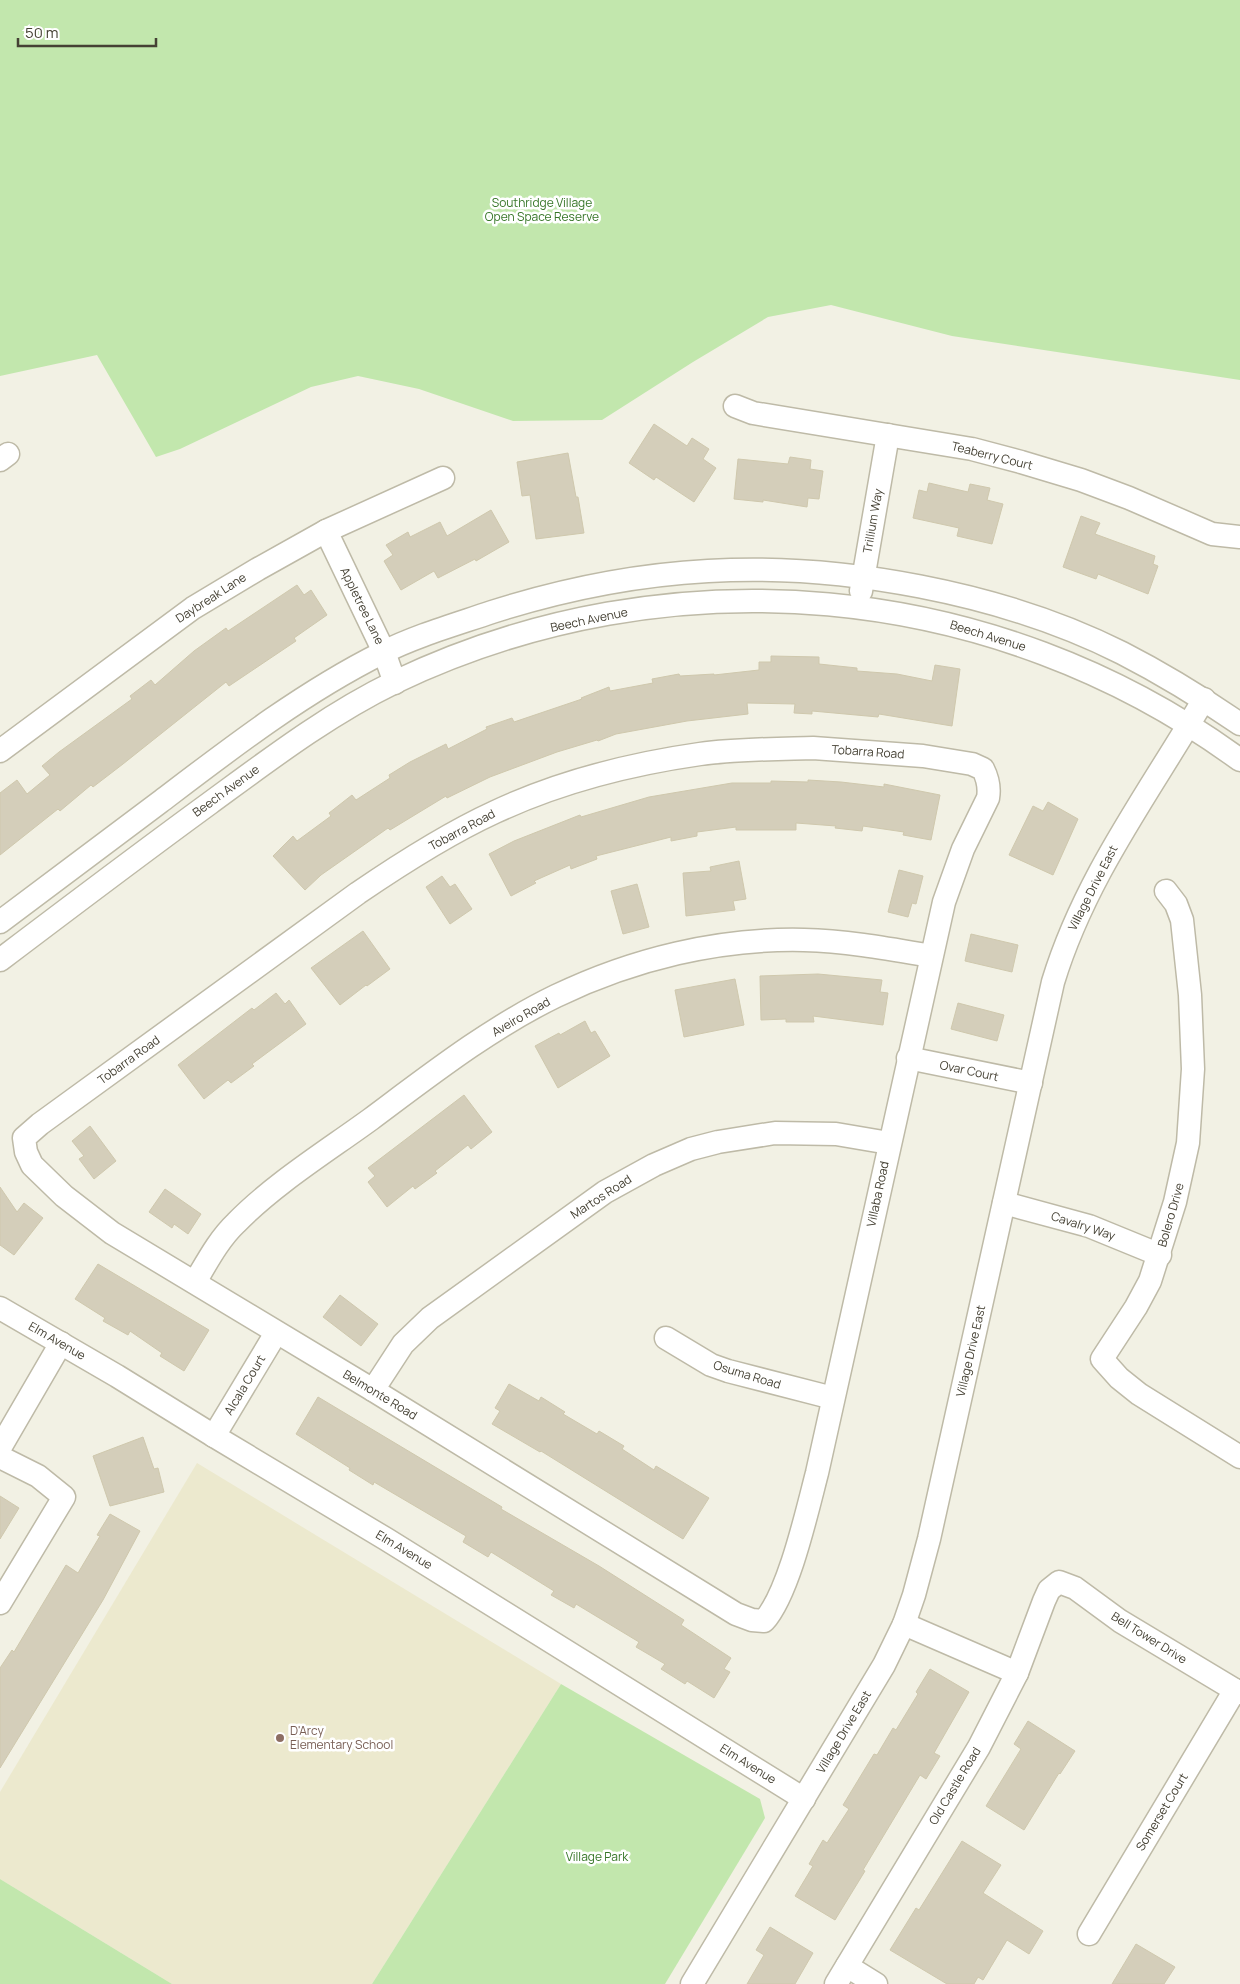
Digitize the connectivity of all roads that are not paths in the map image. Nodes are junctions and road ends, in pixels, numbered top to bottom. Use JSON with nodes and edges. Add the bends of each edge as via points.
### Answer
{"nodes":[{"id":1,"x":736,"y":406,"type":"dead end"},
{"id":2,"x":888,"y":435,"type":"junction"},
{"id":3,"x":443,"y":478,"type":"dead end"},
{"id":4,"x":326,"y":531,"type":"junction"},
{"id":5,"x":1240,"y":537,"type":"edge"},
{"id":6,"x":863,"y":577,"type":"junction"},
{"id":7,"x":857,"y":606,"type":"junction"},
{"id":8,"x":384,"y":652,"type":"junction"},
{"id":9,"x":395,"y":682,"type":"junction"},
{"id":10,"x":1204,"y":699,"type":"junction"},
{"id":11,"x":1240,"y":724,"type":"edge"},
{"id":12,"x":1189,"y":725,"type":"junction"},
{"id":13,"x":0,"y":751,"type":"edge"},
{"id":14,"x":1240,"y":760,"type":"edge"},
{"id":15,"x":983,"y":769,"type":"joint"},
{"id":16,"x":1166,"y":892,"type":"dead end"},
{"id":17,"x":0,"y":922,"type":"edge"},
{"id":18,"x":932,"y":956,"type":"junction"},
{"id":19,"x":0,"y":960,"type":"edge"},
{"id":20,"x":908,"y":1058,"type":"junction"},
{"id":21,"x":1031,"y":1083,"type":"junction"},
{"id":22,"x":24,"y":1138,"type":"joint"},
{"id":23,"x":889,"y":1143,"type":"junction"},
{"id":24,"x":1004,"y":1203,"type":"junction"},
{"id":25,"x":1160,"y":1255,"type":"junction"},
{"id":26,"x":194,"y":1282,"type":"junction"},
{"id":27,"x":0,"y":1308,"type":"edge"},
{"id":28,"x":276,"y":1333,"type":"junction"},
{"id":29,"x":666,"y":1338,"type":"dead end"},
{"id":30,"x":61,"y":1343,"type":"junction"},
{"id":31,"x":373,"y":1390,"type":"junction"},
{"id":32,"x":833,"y":1398,"type":"junction"},
{"id":33,"x":214,"y":1436,"type":"junction"},
{"id":34,"x":0,"y":1448,"type":"edge"},
{"id":35,"x":0,"y":1457,"type":"edge"},
{"id":36,"x":1240,"y":1457,"type":"edge"},
{"id":37,"x":1059,"y":1582,"type":"joint"},
{"id":38,"x":0,"y":1603,"type":"edge"},
{"id":39,"x":764,"y":1621,"type":"joint"},
{"id":40,"x":904,"y":1624,"type":"junction"},
{"id":41,"x":1017,"y":1673,"type":"junction"},
{"id":42,"x":1237,"y":1692,"type":"edge"},
{"id":43,"x":804,"y":1799,"type":"junction"},
{"id":44,"x":1089,"y":1934,"type":"dead end"},
{"id":45,"x":841,"y":1975,"type":"edge"},
{"id":46,"x":692,"y":1984,"type":"edge"},
{"id":47,"x":876,"y":1984,"type":"edge"}],
"edges":[{"from":1,"to":2,"type":"street","name":"Teaberry Court","via":[[753,413]]},
{"from":2,"to":5,"type":"street","name":"Teaberry Court","via":[[1021,462],[1129,498],[1212,534]]},
{"from":2,"to":6,"type":"street","name":"Trillium Way"},
{"from":3,"to":4,"type":"street","name":"Daybreak Lane"},
{"from":4,"to":8,"type":"street","name":"Appletree Lane"},
{"from":4,"to":13,"type":"street","name":"Daybreak Lane","via":[[192,608]]},
{"from":6,"to":7,"type":"street","name":"Trillium Way"},
{"from":6,"to":8,"type":"street","via":[[708,570],[619,581],[534,599]]},
{"from":6,"to":10,"type":"street","via":[[988,602],[1051,622],[1121,652]]},
{"from":7,"to":9,"type":"street","name":"Beech Avenue","via":[[713,601],[611,613],[521,634]]},
{"from":7,"to":12,"type":"street","name":"Beech Avenue","via":[[900,613],[1012,642],[1106,679]]},
{"from":8,"to":9,"type":"street","name":"Appletree Lane"},
{"from":8,"to":17,"type":"street","via":[[304,698],[233,746]]},
{"from":9,"to":19,"type":"street","name":"Beech Avenue","via":[[317,726]]},
{"from":10,"to":11,"type":"street"},
{"from":10,"to":12,"type":"street","name":"Village Drive East"},
{"from":12,"to":14,"type":"street","name":"Beech Avenue"},
{"from":12,"to":21,"type":"street","name":"Village Drive East","via":[[1115,844],[1076,917],[1053,982]]},
{"from":15,"to":18,"type":"street","name":"Villaba Road","via":[[988,782],[988,798],[975,821],[944,902]]},
{"from":15,"to":22,"type":"street","name":"Tobarra Road","via":[[959,761],[847,749],[739,750],[700,754],[622,770],[573,782],[523,800],[469,825],[381,877]]},
{"from":16,"to":25,"type":"street","name":"Bolero Drive","via":[[1176,904],[1182,920],[1193,1068],[1184,1166]]},
{"from":18,"to":20,"type":"street","name":"Villaba Road"},
{"from":18,"to":26,"type":"street","name":"Aveiro Road","via":[[837,942],[739,943],[653,959],[556,996],[477,1043],[278,1187],[235,1223]]},
{"from":20,"to":21,"type":"street","name":"Ovar Court"},
{"from":20,"to":23,"type":"street","name":"Villaba Road"},
{"from":21,"to":24,"type":"street","name":"Village Drive East"},
{"from":22,"to":26,"type":"street","name":"Belmonte Road","via":[[32,1165],[64,1196],[112,1233]]},
{"from":23,"to":31,"type":"street","name":"Martos Road","via":[[836,1134],[775,1132],[691,1149],[654,1165],[605,1192],[430,1318],[404,1344]]},
{"from":23,"to":32,"type":"street","name":"Villaba Road"},
{"from":24,"to":25,"type":"street","name":"Cavalry Way","via":[[1089,1226]]},
{"from":24,"to":40,"type":"street","name":"Village Drive East","via":[[929,1539]]},
{"from":25,"to":36,"type":"street","name":"Bolero Drive","via":[[1136,1307],[1102,1359],[1139,1394]]},
{"from":26,"to":28,"type":"street","name":"Belmonte Road"},
{"from":27,"to":30,"type":"street","name":"Elm Avenue"},
{"from":28,"to":31,"type":"street","name":"Belmonte Road"},
{"from":28,"to":33,"type":"street","name":"Alcala Court"},
{"from":29,"to":32,"type":"street","name":"Osuma Road","via":[[711,1365]]},
{"from":30,"to":33,"type":"street","name":"Elm Avenue"},
{"from":30,"to":34,"type":"street"},
{"from":31,"to":39,"type":"street","name":"Belmonte Road","via":[[736,1614]]},
{"from":32,"to":39,"type":"street","name":"Villaba Road","via":[[797,1544],[777,1602]]},
{"from":33,"to":43,"type":"street","name":"Elm Avenue"},
{"from":35,"to":38,"type":"street","via":[[38,1476],[64,1497]]},
{"from":37,"to":41,"type":"street","name":"Old Castle Road","via":[[1049,1590]]},
{"from":37,"to":42,"type":"street","name":"Bell Tower Drive","via":[[1075,1588],[1120,1621]]},
{"from":40,"to":41,"type":"street"},
{"from":40,"to":43,"type":"street","name":"Village Drive East","via":[[872,1686]]},
{"from":41,"to":45,"type":"street","name":"Old Castle Road","via":[[979,1747]]},
{"from":42,"to":44,"type":"street","name":"Somerset Court"},
{"from":43,"to":46,"type":"street","name":"Village Drive East"},
{"from":45,"to":47,"type":"street"}]}
